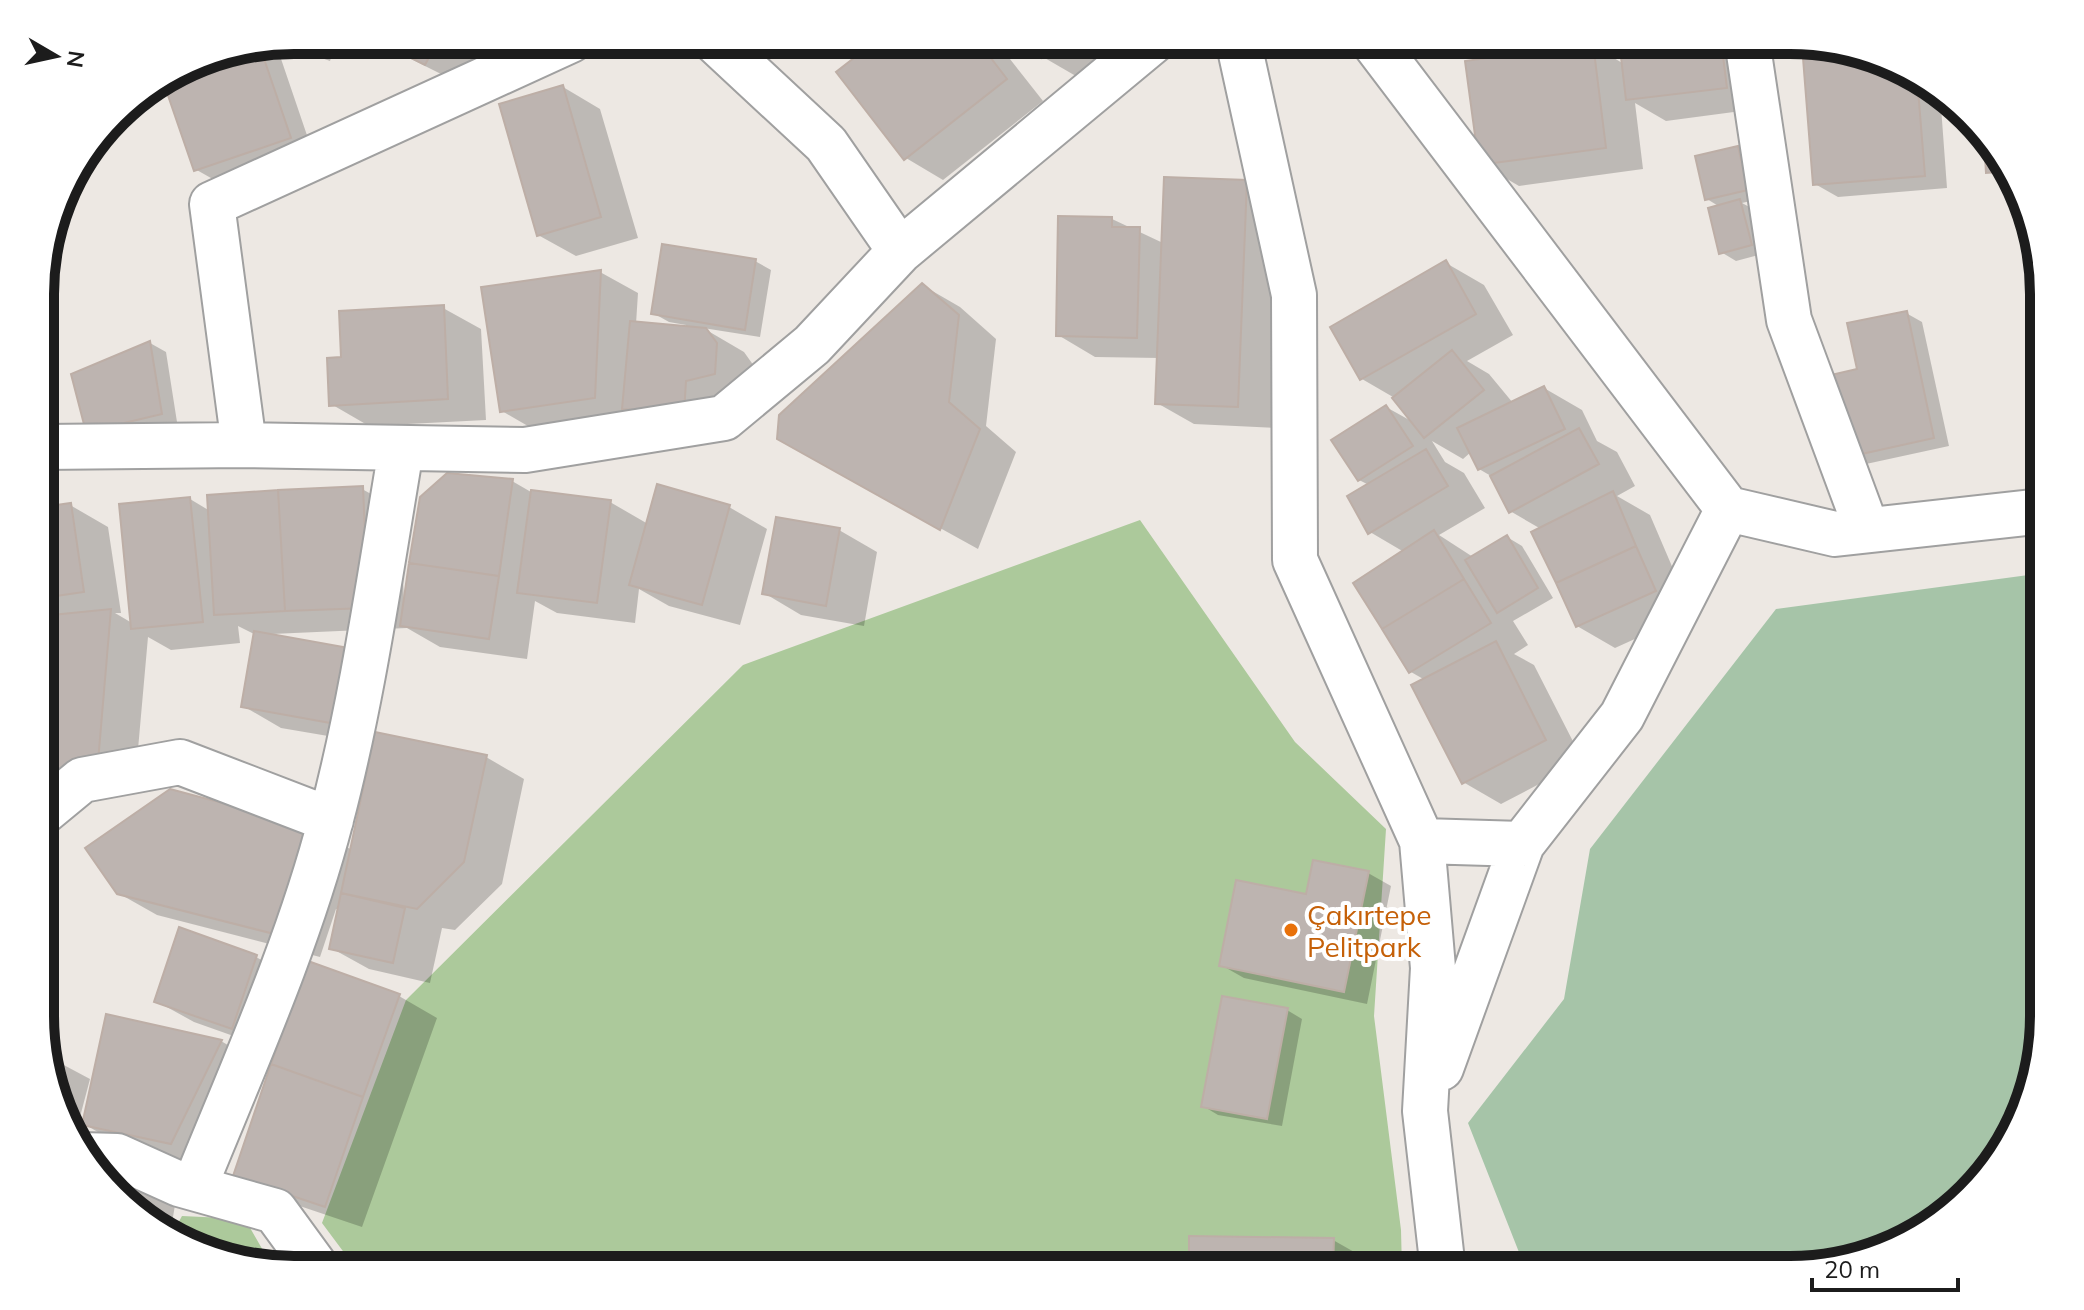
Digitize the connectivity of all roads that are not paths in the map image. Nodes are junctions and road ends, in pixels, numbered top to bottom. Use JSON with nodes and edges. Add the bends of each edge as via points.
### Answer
{"nodes":[{"id":1,"x":1137,"y":54,"type":"edge"},
{"id":2,"x":1241,"y":54,"type":"edge"},
{"id":3,"x":1383,"y":54,"type":"edge"},
{"id":4,"x":1749,"y":54,"type":"edge"},
{"id":5,"x":539,"y":55,"type":"edge"},
{"id":6,"x":730,"y":55,"type":"edge"},
{"id":7,"x":900,"y":251,"type":"junction"},
{"id":8,"x":244,"y":445,"type":"junction"},
{"id":9,"x":54,"y":447,"type":"edge"},
{"id":10,"x":401,"y":450,"type":"junction"},
{"id":11,"x":1728,"y":509,"type":"junction"},
{"id":12,"x":2029,"y":513,"type":"edge"},
{"id":13,"x":1867,"y":530,"type":"junction"},
{"id":14,"x":54,"y":803,"type":"edge"},
{"id":15,"x":331,"y":820,"type":"junction"},
{"id":16,"x":1422,"y":841,"type":"junction"},
{"id":17,"x":1522,"y":844,"type":"junction"},
{"id":18,"x":1425,"y":1111,"type":"junction"},
{"id":19,"x":100,"y":1156,"type":"edge"},
{"id":20,"x":194,"y":1188,"type":"junction"},
{"id":21,"x":1441,"y":1255,"type":"edge"},
{"id":22,"x":308,"y":1256,"type":"edge"}],
"edges":[{"from":1,"to":7,"type":"street"},
{"from":2,"to":16,"type":"street","via":[[1294,295],[1295,560]]},
{"from":3,"to":11,"type":"street"},
{"from":4,"to":13,"type":"street","via":[[1789,320]]},
{"from":5,"to":8,"type":"street","via":[[212,204]]},
{"from":6,"to":7,"type":"street","via":[[826,144]]},
{"from":7,"to":10,"type":"street","via":[[812,345],[724,418],[525,450]]},
{"from":8,"to":9,"type":"street"},
{"from":8,"to":10,"type":"street"},
{"from":10,"to":15,"type":"street"},
{"from":11,"to":13,"type":"street","via":[[1835,534]]},
{"from":11,"to":17,"type":"street","via":[[1622,716]]},
{"from":12,"to":13,"type":"street"},
{"from":14,"to":15,"type":"street","via":[[82,780],[180,762]]},
{"from":15,"to":20,"type":"street","via":[[275,990]]},
{"from":16,"to":17,"type":"street"},
{"from":16,"to":18,"type":"street","via":[[1433,968]]},
{"from":17,"to":18,"type":"street"},
{"from":18,"to":21,"type":"street"},
{"from":19,"to":20,"type":"street","via":[[117,1156]]},
{"from":20,"to":22,"type":"street","via":[[275,1211]]}]}
